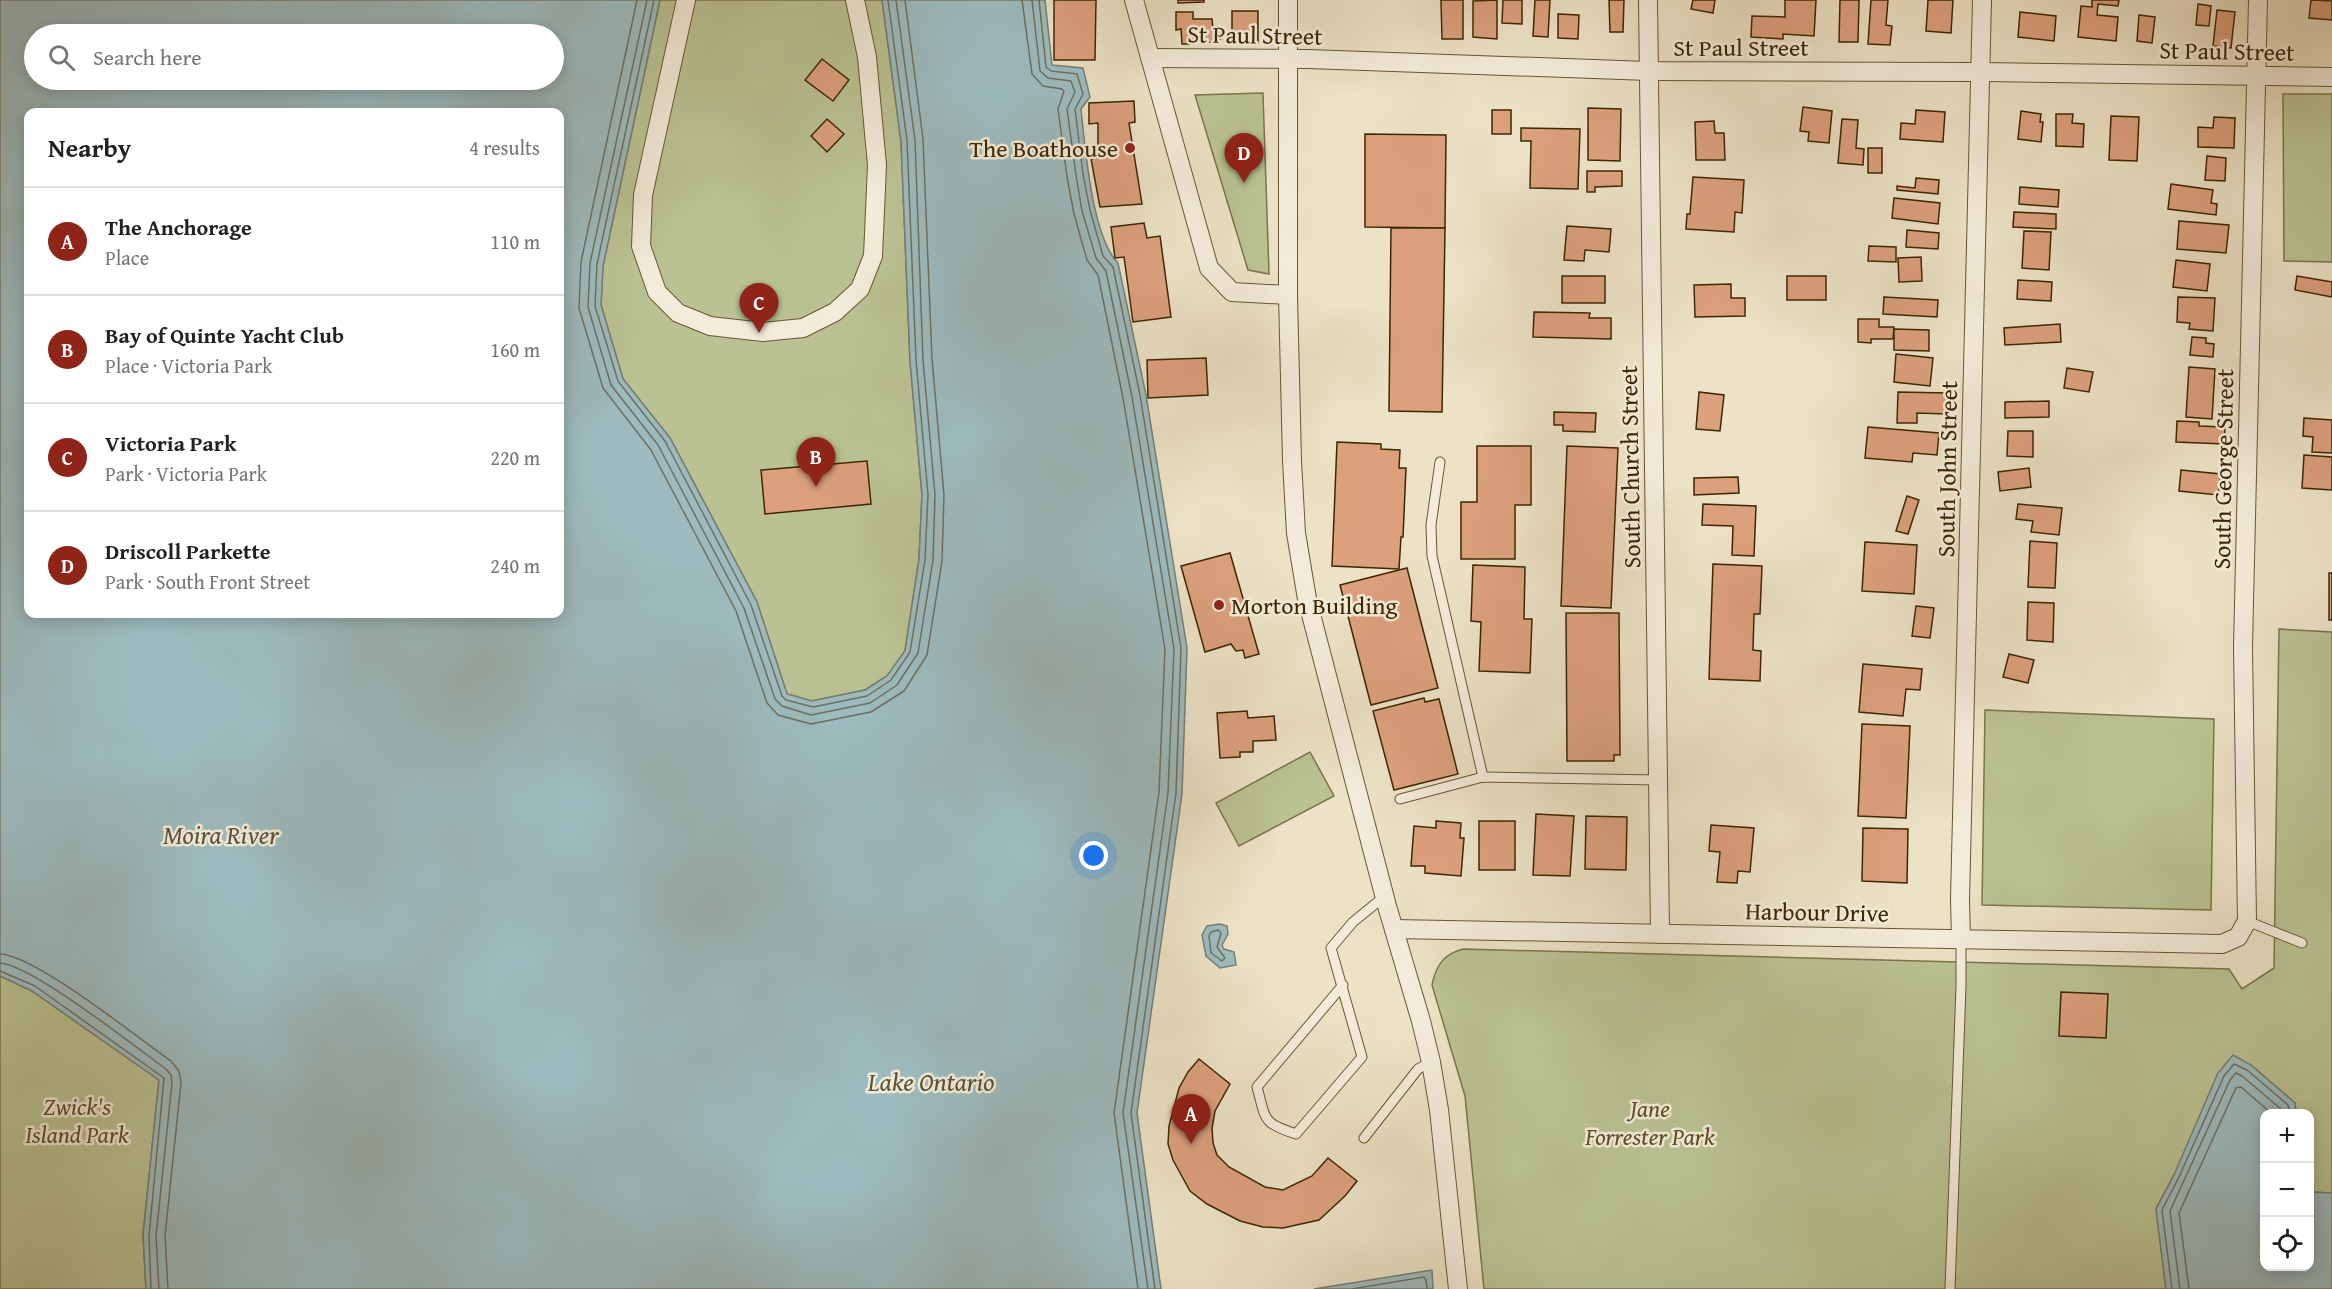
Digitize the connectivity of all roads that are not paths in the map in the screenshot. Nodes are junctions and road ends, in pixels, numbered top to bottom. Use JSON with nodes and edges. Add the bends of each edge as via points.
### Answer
{"nodes":[{"id":1,"x":686,"y":0,"type":"edge"},
{"id":2,"x":855,"y":0,"type":"edge"},
{"id":3,"x":1134,"y":0,"type":"edge"},
{"id":4,"x":1288,"y":0,"type":"edge"},
{"id":5,"x":1648,"y":0,"type":"edge"},
{"id":6,"x":1982,"y":0,"type":"edge"},
{"id":7,"x":2258,"y":0,"type":"edge"},
{"id":8,"x":1150,"y":58,"type":"junction"},
{"id":9,"x":1288,"y":58,"type":"junction"},
{"id":10,"x":1649,"y":71,"type":"junction"},
{"id":11,"x":1981,"y":72,"type":"junction"},
{"id":12,"x":2255,"y":75,"type":"junction"},
{"id":13,"x":2332,"y":77,"type":"edge"},
{"id":14,"x":1288,"y":295,"type":"junction"},
{"id":15,"x":1440,"y":462,"type":"dead end"},
{"id":16,"x":1483,"y":777,"type":"junction"},
{"id":17,"x":1658,"y":780,"type":"junction"},
{"id":18,"x":1400,"y":798,"type":"dead end"},
{"id":19,"x":1385,"y":896,"type":"junction"},
{"id":20,"x":1394,"y":929,"type":"junction"},
{"id":21,"x":2243,"y":929,"type":"junction"},
{"id":22,"x":1660,"y":934,"type":"junction"},
{"id":23,"x":1961,"y":939,"type":"junction"},
{"id":24,"x":2302,"y":943,"type":"dead end"},
{"id":25,"x":1343,"y":985,"type":"junction"},
{"id":26,"x":1431,"y":1062,"type":"junction"},
{"id":27,"x":1365,"y":1138,"type":"dead end"},
{"id":28,"x":1458,"y":1289,"type":"edge"},
{"id":29,"x":1950,"y":1289,"type":"edge"}],
"edges":[{"from":1,"to":2,"type":"street","via":[[643,195],[641,246],[657,292],[678,313],[710,327],[763,332],[803,328],[835,312],[860,289],[873,256],[877,165],[867,57]]},
{"from":3,"to":8,"type":"street"},
{"from":4,"to":9,"type":"street"},
{"from":5,"to":10,"type":"street","name":"South Church Street"},
{"from":6,"to":11,"type":"street","name":"South John Street"},
{"from":7,"to":12,"type":"street","name":"South George Street"},
{"from":8,"to":9,"type":"street","name":"St Paul Street"},
{"from":8,"to":14,"type":"street","via":[[1209,268],[1232,292]]},
{"from":9,"to":10,"type":"street","name":"St Paul Street"},
{"from":9,"to":14,"type":"street"},
{"from":10,"to":11,"type":"street","name":"St Paul Street"},
{"from":10,"to":17,"type":"street","name":"South Church Street"},
{"from":11,"to":12,"type":"street","name":"St Paul Street"},
{"from":11,"to":23,"type":"street","name":"South John Street"},
{"from":12,"to":13,"type":"street","name":"St Paul Street"},
{"from":12,"to":21,"type":"street","name":"South George Street","via":[[2243,647]]},
{"from":14,"to":19,"type":"street","via":[[1296,533],[1307,599]]},
{"from":15,"to":16,"type":"lane","via":[[1431,525],[1432,556]]},
{"from":16,"to":17,"type":"lane"},
{"from":16,"to":18,"type":"lane"},
{"from":17,"to":22,"type":"street","name":"South Church Street"},
{"from":19,"to":20,"type":"street"},
{"from":19,"to":25,"type":"lane","via":[[1353,922],[1331,948]]},
{"from":20,"to":22,"type":"street","name":"Harbour Drive"},
{"from":20,"to":26,"type":"street"},
{"from":21,"to":23,"type":"street","name":"Harbour Drive","via":[[2222,944]]},
{"from":21,"to":24,"type":"lane"},
{"from":22,"to":23,"type":"street","name":"Harbour Drive"},
{"from":23,"to":29,"type":"lane"},
{"from":25,"to":25,"type":"lane","via":[[1257,1087],[1266,1119],[1279,1129],[1296,1134],[1362,1057]]},
{"from":26,"to":27,"type":"lane","via":[[1418,1069]]},
{"from":26,"to":28,"type":"street"}]}
